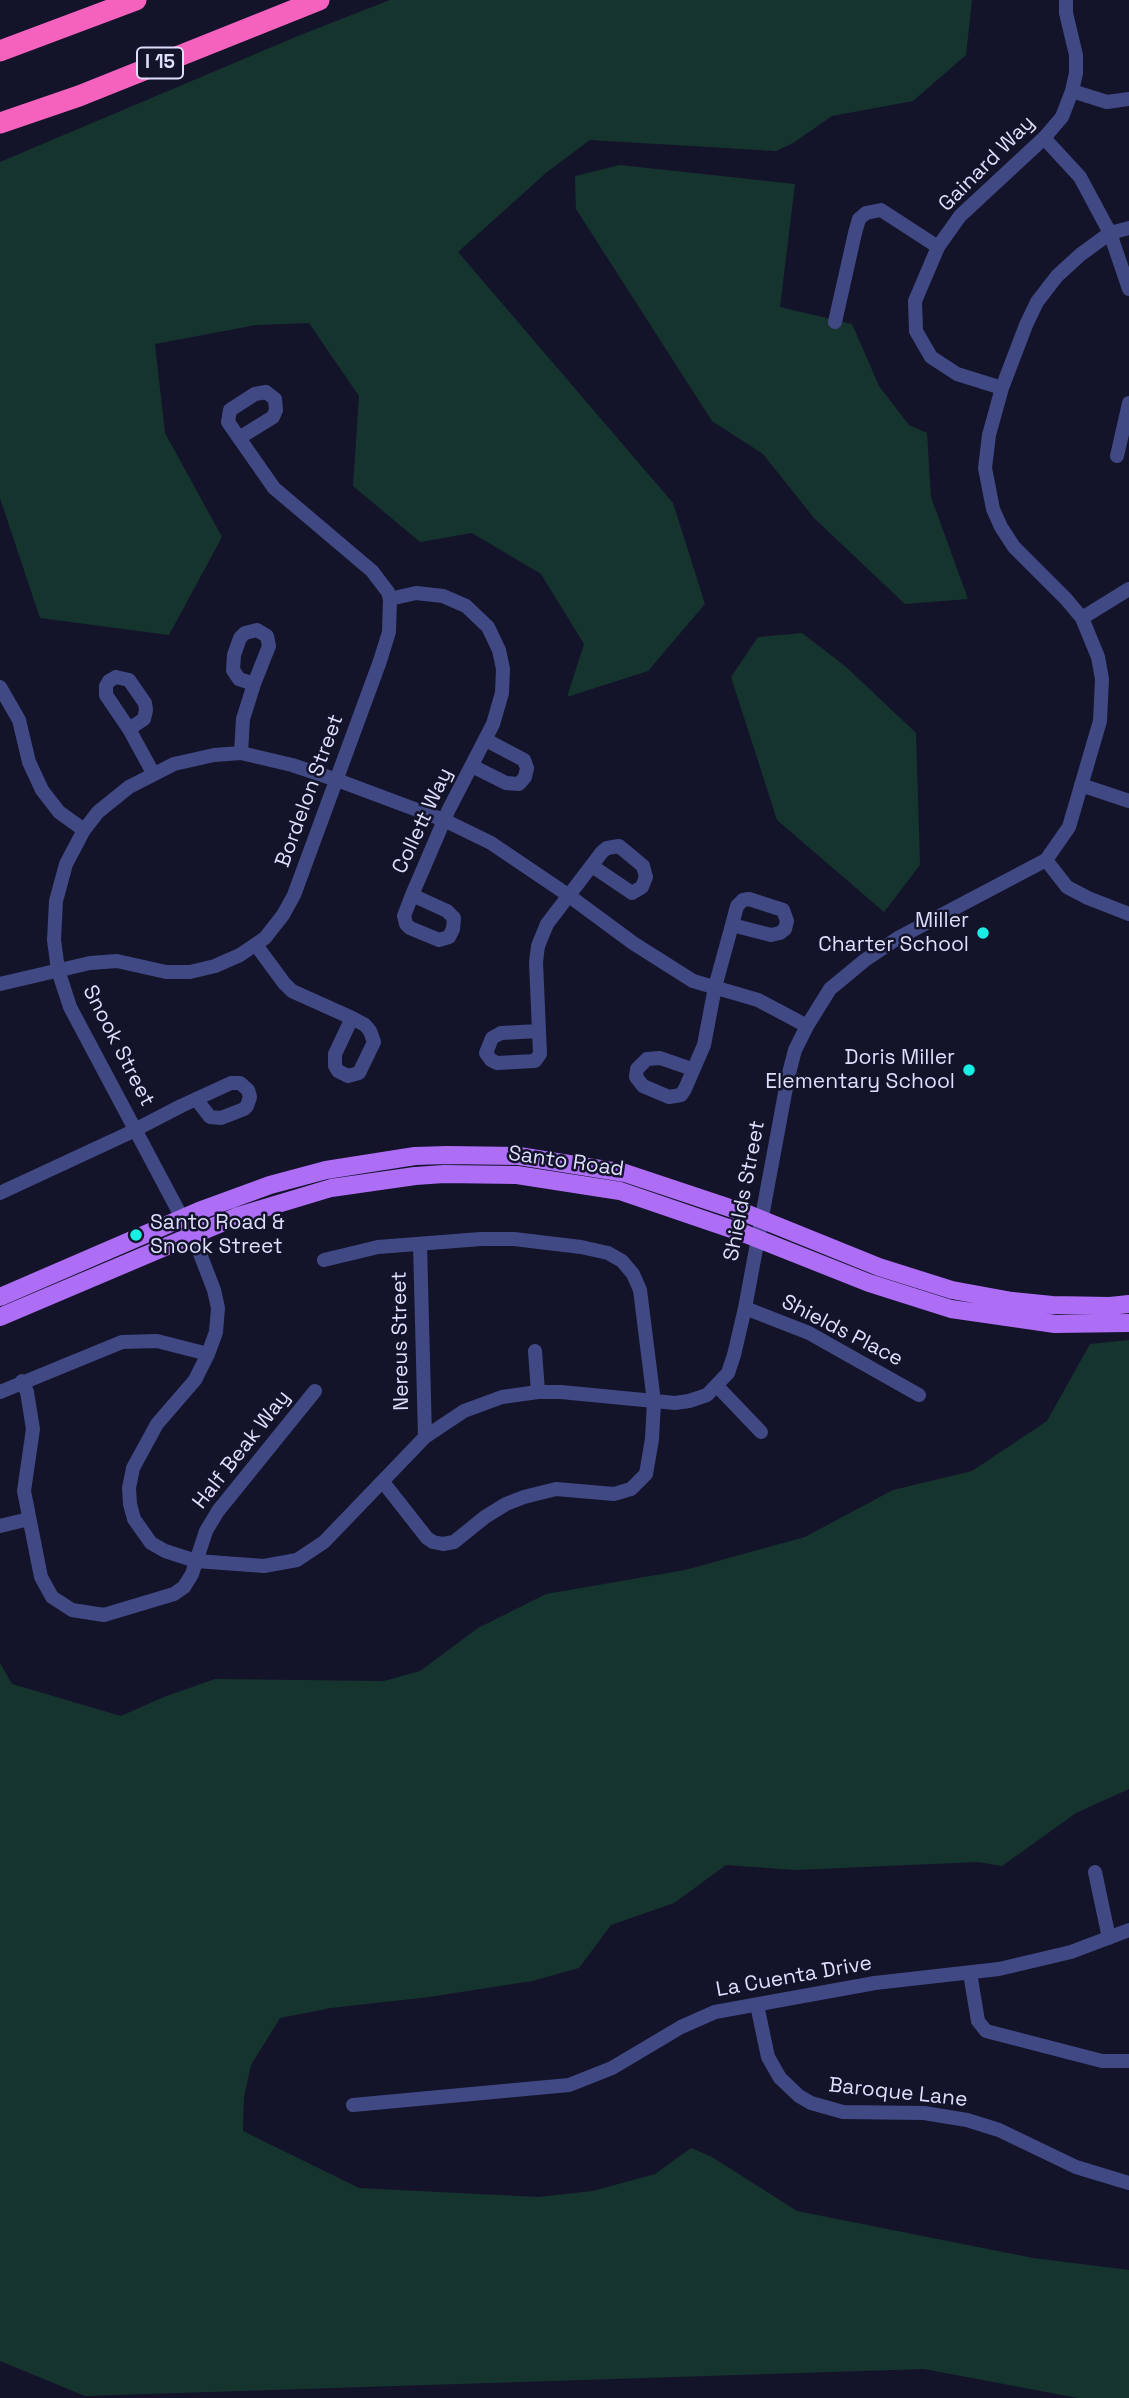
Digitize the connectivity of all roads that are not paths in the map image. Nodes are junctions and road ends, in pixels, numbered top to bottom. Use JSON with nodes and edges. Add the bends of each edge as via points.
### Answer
{"nodes":[{"id":1,"x":136,"y":0,"type":"edge"},
{"id":2,"x":319,"y":0,"type":"edge"},
{"id":3,"x":1066,"y":0,"type":"edge"},
{"id":4,"x":74,"y":25,"type":"junction"},
{"id":5,"x":0,"y":40,"type":"edge"},
{"id":6,"x":0,"y":51,"type":"edge"},
{"id":7,"x":1072,"y":91,"type":"junction"},
{"id":8,"x":1129,"y":99,"type":"edge"},
{"id":9,"x":0,"y":123,"type":"edge"},
{"id":10,"x":1044,"y":138,"type":"junction"},
{"id":11,"x":1129,"y":228,"type":"edge"},
{"id":12,"x":1110,"y":233,"type":"junction"},
{"id":13,"x":939,"y":247,"type":"junction"},
{"id":14,"x":1129,"y":289,"type":"edge"},
{"id":15,"x":835,"y":322,"type":"dead end"},
{"id":16,"x":1002,"y":388,"type":"junction"},
{"id":17,"x":1129,"y":403,"type":"edge"},
{"id":18,"x":239,"y":438,"type":"dead end"},
{"id":19,"x":1117,"y":456,"type":"dead end"},
{"id":20,"x":1129,"y":589,"type":"edge"},
{"id":21,"x":390,"y":599,"type":"junction"},
{"id":22,"x":1082,"y":618,"type":"junction"},
{"id":23,"x":254,"y":684,"type":"dead end"},
{"id":24,"x":0,"y":687,"type":"edge"},
{"id":25,"x":129,"y":729,"type":"dead end"},
{"id":26,"x":486,"y":740,"type":"junction"},
{"id":27,"x":241,"y":753,"type":"junction"},
{"id":28,"x":472,"y":766,"type":"junction"},
{"id":29,"x":153,"y":773,"type":"junction"},
{"id":30,"x":337,"y":780,"type":"junction"},
{"id":31,"x":1081,"y":785,"type":"junction"},
{"id":32,"x":1129,"y":801,"type":"edge"},
{"id":33,"x":444,"y":820,"type":"junction"},
{"id":34,"x":84,"y":830,"type":"junction"},
{"id":35,"x":1046,"y":860,"type":"junction"},
{"id":36,"x":592,"y":866,"type":"dead end"},
{"id":37,"x":412,"y":895,"type":"dead end"},
{"id":38,"x":568,"y":895,"type":"junction"},
{"id":39,"x":1129,"y":914,"type":"edge"},
{"id":40,"x":732,"y":925,"type":"dead end"},
{"id":41,"x":256,"y":945,"type":"junction"},
{"id":42,"x":58,"y":970,"type":"junction"},
{"id":43,"x":0,"y":984,"type":"edge"},
{"id":44,"x":715,"y":987,"type":"junction"},
{"id":45,"x":352,"y":1018,"type":"dead end"},
{"id":46,"x":807,"y":1026,"type":"junction"},
{"id":47,"x":539,"y":1031,"type":"dead end"},
{"id":48,"x":692,"y":1069,"type":"dead end"},
{"id":49,"x":196,"y":1099,"type":"dead end"},
{"id":50,"x":137,"y":1129,"type":"junction"},
{"id":51,"x":0,"y":1193,"type":"edge"},
{"id":52,"x":183,"y":1218,"type":"junction"},
{"id":53,"x":761,"y":1220,"type":"junction"},
{"id":54,"x":191,"y":1235,"type":"junction"},
{"id":55,"x":758,"y":1239,"type":"junction"},
{"id":56,"x":420,"y":1244,"type":"junction"},
{"id":57,"x":324,"y":1260,"type":"dead end"},
{"id":58,"x":0,"y":1297,"type":"edge"},
{"id":59,"x":1129,"y":1304,"type":"edge"},
{"id":60,"x":745,"y":1308,"type":"junction"},
{"id":61,"x":0,"y":1317,"type":"edge"},
{"id":62,"x":1129,"y":1323,"type":"edge"},
{"id":63,"x":535,"y":1351,"type":"dead end"},
{"id":64,"x":208,"y":1354,"type":"junction"},
{"id":65,"x":22,"y":1381,"type":"junction"},
{"id":66,"x":717,"y":1386,"type":"junction"},
{"id":67,"x":315,"y":1391,"type":"dead end"},
{"id":68,"x":0,"y":1392,"type":"edge"},
{"id":69,"x":538,"y":1392,"type":"junction"},
{"id":70,"x":919,"y":1395,"type":"dead end"},
{"id":71,"x":654,"y":1402,"type":"junction"},
{"id":72,"x":761,"y":1432,"type":"dead end"},
{"id":73,"x":425,"y":1437,"type":"junction"},
{"id":74,"x":383,"y":1482,"type":"junction"},
{"id":75,"x":29,"y":1519,"type":"junction"},
{"id":76,"x":0,"y":1526,"type":"edge"},
{"id":77,"x":196,"y":1561,"type":"junction"},
{"id":78,"x":1095,"y":1872,"type":"dead end"},
{"id":79,"x":1129,"y":1930,"type":"edge"},
{"id":80,"x":1109,"y":1938,"type":"junction"},
{"id":81,"x":970,"y":1973,"type":"junction"},
{"id":82,"x":757,"y":2005,"type":"junction"},
{"id":83,"x":1129,"y":2061,"type":"edge"},
{"id":84,"x":353,"y":2105,"type":"dead end"},
{"id":85,"x":1129,"y":2183,"type":"edge"}],
"edges":[{"from":1,"to":4,"type":"highway"},
{"from":2,"to":9,"type":"highway","number":"I 15"},
{"from":3,"to":7,"type":"street","name":"Gainard Way","via":[[1076,55]]},
{"from":4,"to":5,"type":"highway"},
{"from":4,"to":6,"type":"highway"},
{"from":7,"to":8,"type":"street","via":[[1107,102]]},
{"from":7,"to":10,"type":"street","name":"Gainard Way","via":[[1062,117]]},
{"from":10,"to":12,"type":"street","via":[[1080,177]]},
{"from":10,"to":13,"type":"street","name":"Gainard Way","via":[[960,216]]},
{"from":11,"to":12,"type":"street","name":"Shields Street"},
{"from":12,"to":14,"type":"street"},
{"from":12,"to":16,"type":"street","name":"Shields Street","via":[[1057,276],[1037,302]]},
{"from":13,"to":15,"type":"street","via":[[881,210],[866,213],[855,233]]},
{"from":13,"to":16,"type":"street","name":"Gainard Way","via":[[915,301],[916,331],[940,364]]},
{"from":16,"to":22,"type":"street","name":"Shields Street","via":[[985,468],[993,509],[1014,547]]},
{"from":17,"to":19,"type":"street"},
{"from":18,"to":21,"type":"street","via":[[274,488],[372,571]]},
{"from":20,"to":22,"type":"street"},
{"from":21,"to":26,"type":"street","name":"Collett Way","via":[[416,593],[443,596],[466,606],[488,627],[503,669],[499,702]]},
{"from":21,"to":30,"type":"street","name":"Bordelon Street","via":[[389,632]]},
{"from":22,"to":31,"type":"street","name":"Shields Street","via":[[1098,657],[1103,697],[1101,721]]},
{"from":23,"to":27,"type":"street","via":[[243,719]]},
{"from":24,"to":34,"type":"street","via":[[19,720],[29,762],[42,790]]},
{"from":25,"to":29,"type":"street"},
{"from":26,"to":28,"type":"street","name":"Collett Way"},
{"from":26,"to":28,"type":"street","name":"Collett Way","via":[[524,760],[525,777],[519,784],[506,783]]},
{"from":27,"to":29,"type":"street","name":"Snook Street","via":[[197,758]]},
{"from":27,"to":30,"type":"street","name":"Snook Street"},
{"from":28,"to":33,"type":"street","name":"Collett Way"},
{"from":29,"to":34,"type":"street","name":"Snook Street","via":[[98,812]]},
{"from":30,"to":33,"type":"street","name":"Snook Street"},
{"from":30,"to":41,"type":"street","name":"Bordelon Street","via":[[294,895]]},
{"from":31,"to":32,"type":"street"},
{"from":31,"to":35,"type":"street","name":"Shields Street","via":[[1069,827]]},
{"from":33,"to":37,"type":"street","name":"Collett Way"},
{"from":33,"to":38,"type":"street","name":"Snook Street","via":[[491,844]]},
{"from":34,"to":42,"type":"street","name":"Snook Street","via":[[66,864],[56,901]]},
{"from":35,"to":39,"type":"street","via":[[1067,887]]},
{"from":35,"to":46,"type":"street","name":"Shields Street","via":[[865,960],[830,989]]},
{"from":36,"to":38,"type":"street"},
{"from":38,"to":44,"type":"street","name":"Snook Street","via":[[674,970]]},
{"from":38,"to":47,"type":"street","via":[[538,946]]},
{"from":40,"to":44,"type":"street"},
{"from":41,"to":42,"type":"street","name":"Bordelon Street","via":[[190,972],[166,972],[117,961]]},
{"from":41,"to":45,"type":"street","via":[[292,991]]},
{"from":42,"to":43,"type":"street","name":"Bordelon Street"},
{"from":42,"to":50,"type":"street","name":"Snook Street","via":[[70,1007]]},
{"from":44,"to":46,"type":"street","name":"Snook Street","via":[[758,1000]]},
{"from":44,"to":48,"type":"street","via":[[704,1045]]},
{"from":46,"to":53,"type":"street","name":"Shields Street","via":[[788,1077]]},
{"from":49,"to":50,"type":"street"},
{"from":50,"to":51,"type":"street"},
{"from":50,"to":52,"type":"street","name":"Snook Street"},
{"from":52,"to":53,"type":"main road","name":"Santo Road","via":[[231,1198],[326,1170],[447,1155],[519,1156],[625,1173]]},
{"from":52,"to":54,"type":"street","name":"Snook Street"},
{"from":52,"to":58,"type":"main road","name":"Santo Road"},
{"from":53,"to":55,"type":"street","name":"Shields Street"},
{"from":53,"to":59,"type":"main road","name":"Santo Road","via":[[879,1267],[952,1290],[1052,1305]]},
{"from":54,"to":55,"type":"main road","name":"Santo Road","via":[[331,1188],[444,1174],[517,1175],[620,1191]]},
{"from":54,"to":61,"type":"main road","name":"Santo Road"},
{"from":54,"to":64,"type":"street","name":"Snook Street","via":[[218,1308]]},
{"from":55,"to":60,"type":"street","name":"Shields Street"},
{"from":55,"to":62,"type":"main road","name":"Santo Road","via":[[951,1310],[1055,1324]]},
{"from":56,"to":57,"type":"street","via":[[378,1247]]},
{"from":56,"to":71,"type":"street","via":[[514,1239],[581,1247],[622,1261],[640,1290]]},
{"from":56,"to":73,"type":"street","name":"Nereus Street"},
{"from":60,"to":66,"type":"street","name":"Shields Street","via":[[728,1373]]},
{"from":60,"to":70,"type":"street","name":"Shields Place","via":[[808,1333]]},
{"from":63,"to":69,"type":"street"},
{"from":64,"to":65,"type":"street","via":[[158,1341],[122,1342]]},
{"from":64,"to":77,"type":"street","name":"Snook Street","via":[[195,1380],[157,1424],[132,1468],[129,1488],[134,1519],[151,1543]]},
{"from":65,"to":68,"type":"street"},
{"from":65,"to":75,"type":"street","name":"Half Beak Way","via":[[33,1429],[24,1491]]},
{"from":66,"to":71,"type":"street","via":[[689,1401]]},
{"from":66,"to":72,"type":"street"},
{"from":67,"to":77,"type":"street","name":"Half Beak Way","via":[[218,1511]]},
{"from":69,"to":71,"type":"street"},
{"from":69,"to":73,"type":"street","via":[[502,1397],[464,1412]]},
{"from":71,"to":74,"type":"street","via":[[646,1474],[631,1489],[614,1493],[556,1489],[524,1497],[485,1517],[454,1542],[443,1544],[427,1538]]},
{"from":73,"to":74,"type":"street"},
{"from":74,"to":77,"type":"street","via":[[324,1542],[297,1560],[264,1566]]},
{"from":75,"to":76,"type":"street"},
{"from":75,"to":77,"type":"street","name":"Half Beak Way","via":[[41,1577],[52,1597],[72,1610],[104,1615],[174,1594],[184,1587]]},
{"from":78,"to":80,"type":"street"},
{"from":79,"to":80,"type":"street","name":"La Cuenta Drive"},
{"from":80,"to":81,"type":"street","name":"La Cuenta Drive","via":[[1071,1952]]},
{"from":81,"to":82,"type":"street","name":"La Cuenta Drive","via":[[875,1983]]},
{"from":81,"to":83,"type":"street","via":[[978,2021],[986,2031],[1102,2061]]},
{"from":82,"to":84,"type":"street","name":"La Cuenta Drive","via":[[715,2012],[681,2026],[612,2068],[569,2085]]},
{"from":82,"to":85,"type":"street","name":"Baroque Lane","via":[[768,2057],[780,2078],[811,2103],[843,2112],[924,2113],[967,2120],[1076,2167]]}]}
